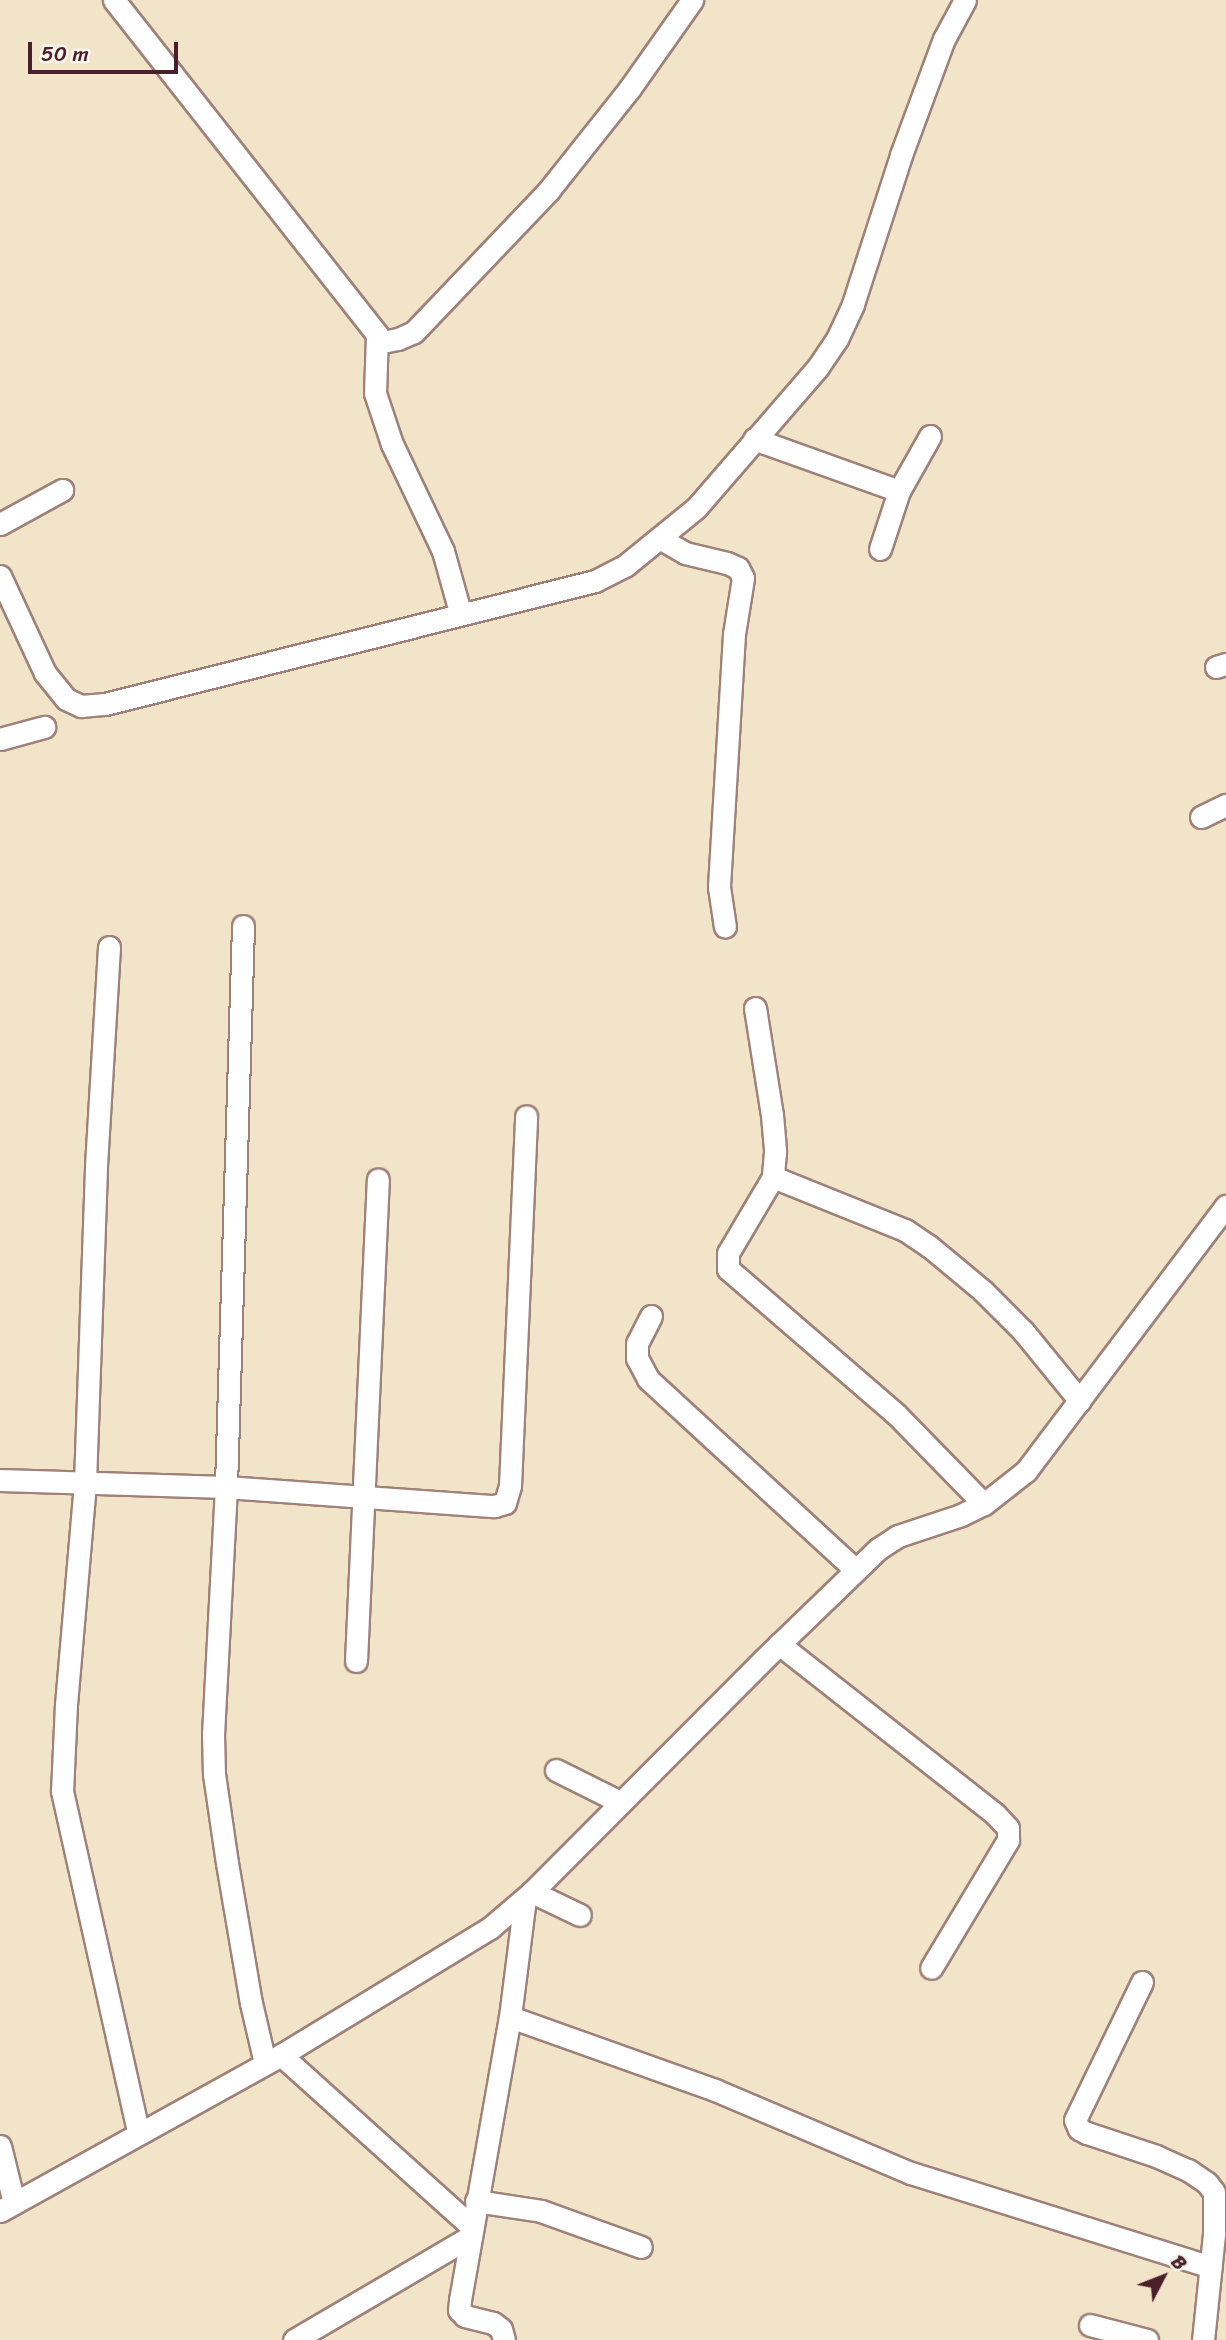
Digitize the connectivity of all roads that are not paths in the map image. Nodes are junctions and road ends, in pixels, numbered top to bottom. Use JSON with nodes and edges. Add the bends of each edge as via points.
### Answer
{"nodes":[{"id":1,"x":114,"y":0,"type":"edge"},
{"id":2,"x":692,"y":0,"type":"edge"},
{"id":3,"x":965,"y":0,"type":"edge"},
{"id":4,"x":377,"y":343,"type":"junction"},
{"id":5,"x":930,"y":436,"type":"dead end"},
{"id":6,"x":754,"y":439,"type":"junction"},
{"id":7,"x":62,"y":490,"type":"dead end"},
{"id":8,"x":899,"y":491,"type":"junction"},
{"id":9,"x":0,"y":524,"type":"edge"},
{"id":10,"x":661,"y":539,"type":"junction"},
{"id":11,"x":880,"y":549,"type":"dead end"},
{"id":12,"x":0,"y":576,"type":"edge"},
{"id":13,"x":460,"y":612,"type":"junction"},
{"id":14,"x":44,"y":727,"type":"dead end"},
{"id":15,"x":0,"y":739,"type":"edge"},
{"id":16,"x":1226,"y":805,"type":"edge"},
{"id":17,"x":1200,"y":817,"type":"dead end"},
{"id":18,"x":243,"y":926,"type":"dead end"},
{"id":19,"x":725,"y":927,"type":"dead end"},
{"id":20,"x":109,"y":947,"type":"dead end"},
{"id":21,"x":755,"y":1008,"type":"dead end"},
{"id":22,"x":526,"y":1116,"type":"dead end"},
{"id":23,"x":773,"y":1177,"type":"junction"},
{"id":24,"x":378,"y":1180,"type":"dead end"},
{"id":25,"x":1226,"y":1206,"type":"edge"},
{"id":26,"x":651,"y":1315,"type":"dead end"},
{"id":27,"x":1080,"y":1401,"type":"junction"},
{"id":28,"x":0,"y":1480,"type":"edge"},
{"id":29,"x":85,"y":1483,"type":"junction"},
{"id":30,"x":226,"y":1487,"type":"junction"},
{"id":31,"x":366,"y":1496,"type":"junction"},
{"id":32,"x":984,"y":1504,"type":"junction"},
{"id":33,"x":856,"y":1570,"type":"junction"},
{"id":34,"x":779,"y":1644,"type":"junction"},
{"id":35,"x":356,"y":1661,"type":"dead end"},
{"id":36,"x":556,"y":1770,"type":"dead end"},
{"id":37,"x":620,"y":1802,"type":"junction"},
{"id":38,"x":529,"y":1895,"type":"junction"},
{"id":39,"x":580,"y":1915,"type":"dead end"},
{"id":40,"x":931,"y":1968,"type":"dead end"},
{"id":41,"x":1142,"y":1982,"type":"dead end"},
{"id":42,"x":510,"y":2017,"type":"junction"},
{"id":43,"x":273,"y":2059,"type":"junction"},
{"id":44,"x":138,"y":2132,"type":"junction"},
{"id":45,"x":0,"y":2146,"type":"edge"},
{"id":46,"x":476,"y":2201,"type":"junction"},
{"id":47,"x":7,"y":2207,"type":"edge"},
{"id":48,"x":472,"y":2231,"type":"junction"},
{"id":49,"x":641,"y":2247,"type":"dead end"},
{"id":50,"x":1211,"y":2267,"type":"junction"},
{"id":51,"x":1090,"y":2325,"type":"dead end"},
{"id":52,"x":294,"y":2340,"type":"edge"},
{"id":53,"x":504,"y":2340,"type":"edge"},
{"id":54,"x":1147,"y":2340,"type":"edge"},
{"id":55,"x":1203,"y":2340,"type":"edge"}],
"edges":[{"from":1,"to":4,"type":"street","via":[[372,324]]},
{"from":2,"to":4,"type":"street","via":[[630,88],[540,199],[414,332]]},
{"from":3,"to":6,"type":"street","via":[[944,39],[846,320],[827,356]]},
{"from":4,"to":13,"type":"street","via":[[375,393],[392,444],[443,551]]},
{"from":5,"to":8,"type":"street"},
{"from":6,"to":8,"type":"street"},
{"from":6,"to":10,"type":"street","via":[[696,508]]},
{"from":7,"to":9,"type":"street"},
{"from":8,"to":11,"type":"street"},
{"from":10,"to":13,"type":"street","via":[[634,561],[595,581]]},
{"from":10,"to":19,"type":"street","via":[[685,553],[738,568],[743,578],[734,634],[720,874]]},
{"from":12,"to":13,"type":"street","via":[[45,673],[66,699],[81,706],[118,701]]},
{"from":14,"to":15,"type":"street"},
{"from":16,"to":17,"type":"street"},
{"from":18,"to":30,"type":"street"},
{"from":20,"to":29,"type":"street"},
{"from":21,"to":23,"type":"street","via":[[772,1115]]},
{"from":22,"to":31,"type":"street","via":[[510,1486],[505,1503],[494,1506]]},
{"from":23,"to":27,"type":"street","via":[[905,1230],[929,1246],[1023,1331]]},
{"from":23,"to":32,"type":"street","via":[[728,1253],[728,1269],[897,1415]]},
{"from":24,"to":31,"type":"street"},
{"from":25,"to":27,"type":"street"},
{"from":26,"to":33,"type":"street","via":[[637,1343],[637,1358],[648,1379]]},
{"from":27,"to":32,"type":"street","via":[[1026,1471]]},
{"from":28,"to":29,"type":"street"},
{"from":29,"to":30,"type":"street"},
{"from":29,"to":44,"type":"street","via":[[62,1791]]},
{"from":30,"to":31,"type":"street"},
{"from":30,"to":43,"type":"street","via":[[214,1774],[249,1991]]},
{"from":31,"to":35,"type":"street"},
{"from":32,"to":33,"type":"street","via":[[898,1536]]},
{"from":33,"to":34,"type":"street"},
{"from":34,"to":37,"type":"street"},
{"from":34,"to":40,"type":"street","via":[[1008,1828],[1008,1840]]},
{"from":36,"to":37,"type":"street"},
{"from":37,"to":38,"type":"street"},
{"from":38,"to":39,"type":"street"},
{"from":38,"to":42,"type":"street"},
{"from":38,"to":43,"type":"street","via":[[471,1941]]},
{"from":41,"to":50,"type":"street","via":[[1075,2120],[1087,2133],[1156,2156],[1208,2183],[1216,2202]]},
{"from":42,"to":46,"type":"street"},
{"from":42,"to":50,"type":"street","via":[[715,2090],[911,2173]]},
{"from":43,"to":44,"type":"street"},
{"from":43,"to":48,"type":"street"},
{"from":44,"to":47,"type":"street"},
{"from":45,"to":47,"type":"street"},
{"from":46,"to":48,"type":"street"},
{"from":46,"to":49,"type":"street","via":[[541,2211]]},
{"from":48,"to":52,"type":"street"},
{"from":48,"to":53,"type":"street","via":[[459,2310],[493,2323]]},
{"from":50,"to":55,"type":"street"},
{"from":51,"to":54,"type":"street"}]}
